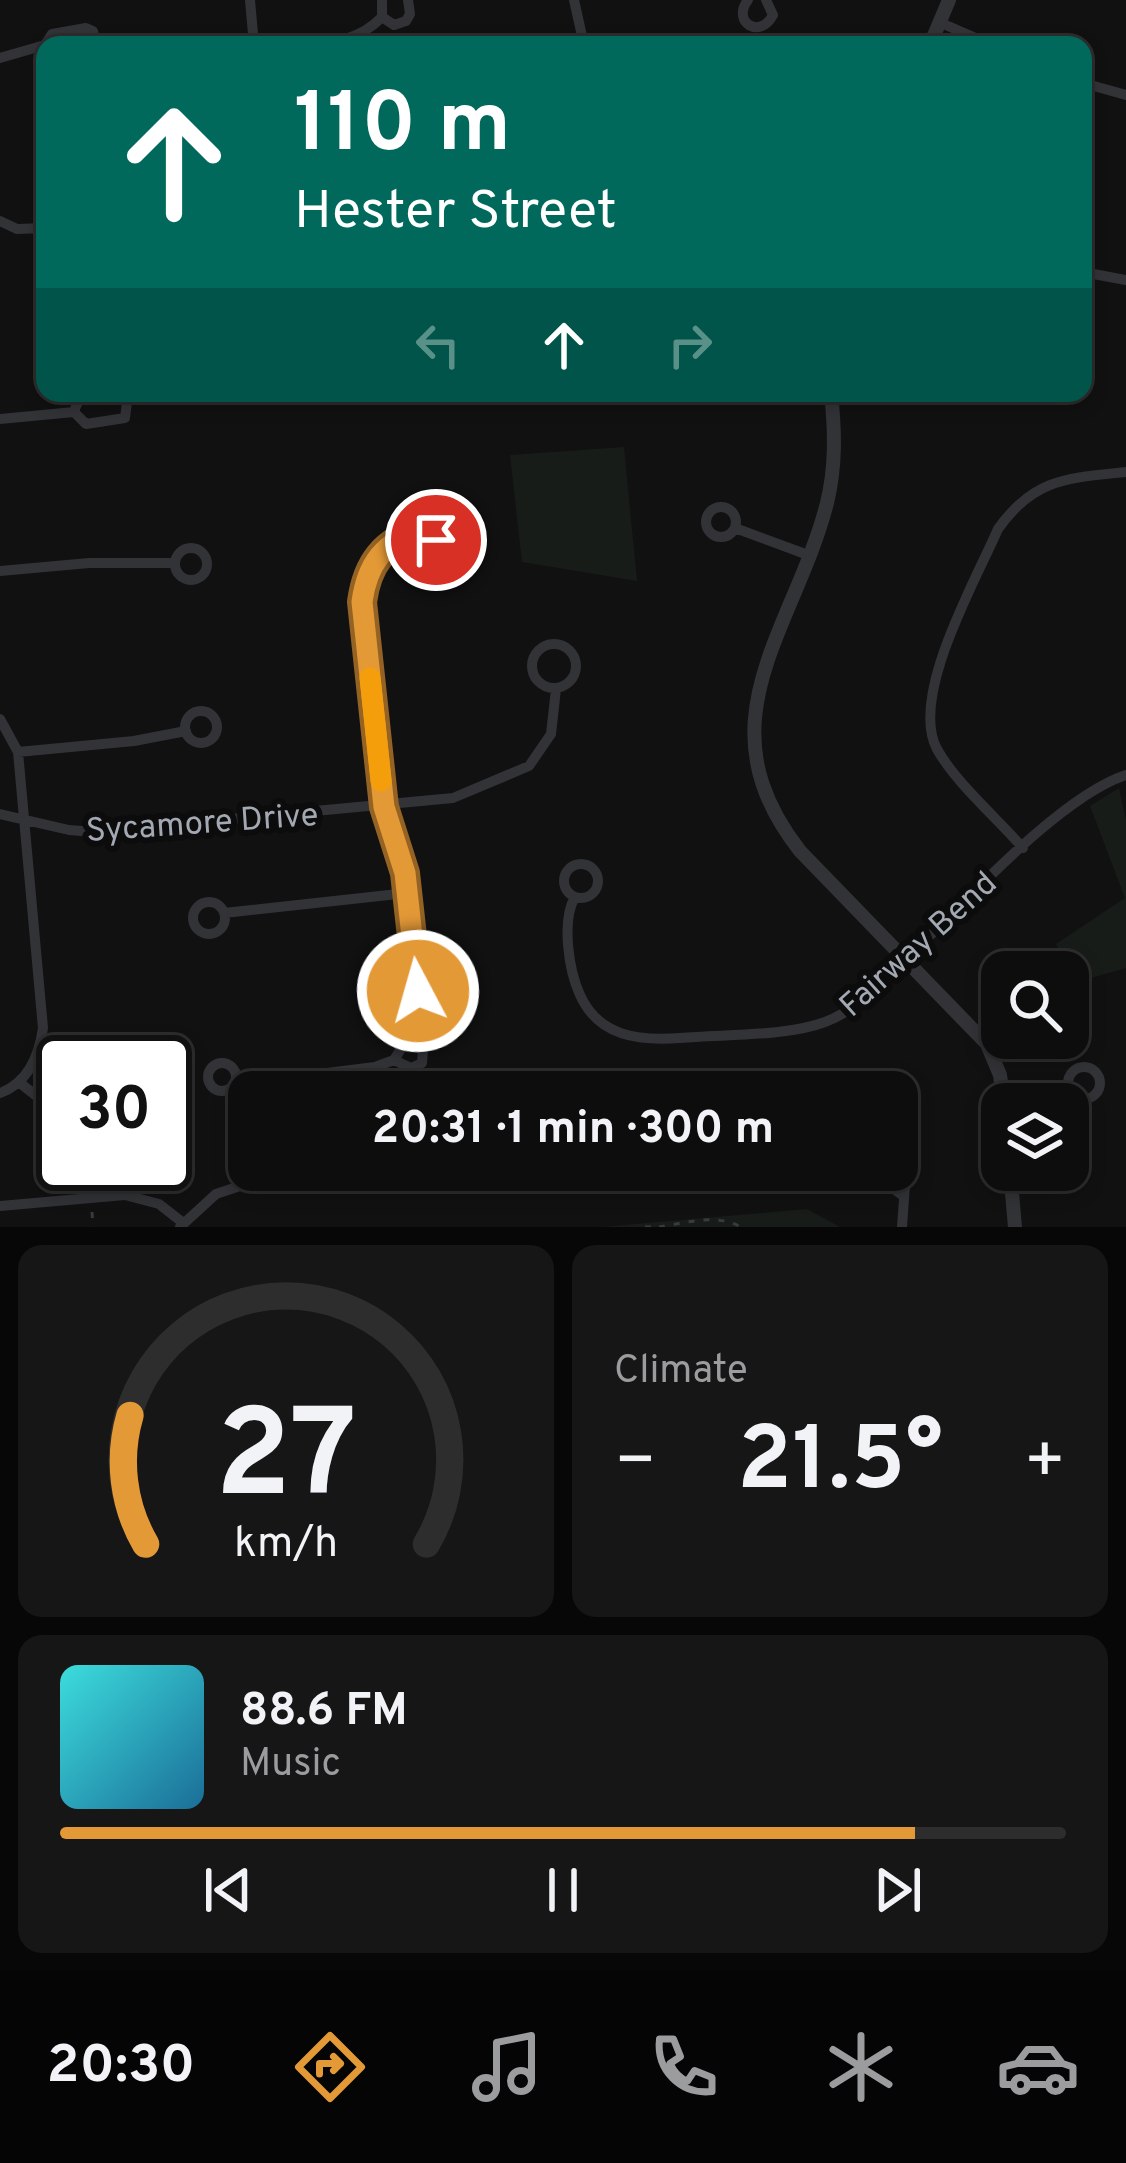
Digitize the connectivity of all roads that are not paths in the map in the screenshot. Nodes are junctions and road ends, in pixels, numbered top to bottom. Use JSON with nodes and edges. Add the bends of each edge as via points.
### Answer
{"nodes":[{"id":1,"x":250,"y":0,"type":"edge"},
{"id":2,"x":382,"y":0,"type":"edge"},
{"id":3,"x":408,"y":0,"type":"edge"},
{"id":4,"x":574,"y":0,"type":"edge"},
{"id":5,"x":748,"y":0,"type":"edge"},
{"id":6,"x":766,"y":0,"type":"edge"},
{"id":7,"x":949,"y":0,"type":"edge"},
{"id":8,"x":382,"y":17,"type":"junction"},
{"id":9,"x":941,"y":23,"type":"junction"},
{"id":10,"x":51,"y":36,"type":"edge"},
{"id":11,"x":94,"y":36,"type":"edge"},
{"id":12,"x":253,"y":36,"type":"edge"},
{"id":13,"x":357,"y":36,"type":"edge"},
{"id":14,"x":582,"y":36,"type":"edge"},
{"id":15,"x":934,"y":36,"type":"edge"},
{"id":16,"x":971,"y":36,"type":"edge"},
{"id":17,"x":36,"y":48,"type":"edge"},
{"id":18,"x":0,"y":58,"type":"edge"},
{"id":19,"x":1092,"y":86,"type":"edge"},
{"id":20,"x":1126,"y":95,"type":"edge"},
{"id":21,"x":0,"y":221,"type":"edge"},
{"id":22,"x":36,"y":228,"type":"edge"},
{"id":23,"x":1092,"y":274,"type":"edge"},
{"id":24,"x":1126,"y":280,"type":"edge"},
{"id":25,"x":79,"y":402,"type":"edge"},
{"id":26,"x":124,"y":402,"type":"edge"},
{"id":27,"x":833,"y":402,"type":"edge"},
{"id":28,"x":74,"y":412,"type":"junction"},
{"id":29,"x":0,"y":419,"type":"edge"},
{"id":30,"x":1126,"y":472,"type":"edge"},
{"id":31,"x":735,"y":529,"type":"dead end"},
{"id":32,"x":422,"y":530,"type":"dead end"},
{"id":33,"x":808,"y":556,"type":"junction"},
{"id":34,"x":175,"y":563,"type":"dead end"},
{"id":35,"x":0,"y":571,"type":"edge"},
{"id":36,"x":556,"y":689,"type":"junction"},
{"id":37,"x":0,"y":718,"type":"edge"},
{"id":38,"x":186,"y":731,"type":"dead end"},
{"id":39,"x":18,"y":752,"type":"junction"},
{"id":40,"x":1126,"y":775,"type":"edge"},
{"id":41,"x":384,"y":807,"type":"junction"},
{"id":42,"x":0,"y":814,"type":"edge"},
{"id":43,"x":24,"y":819,"type":"junction"},
{"id":44,"x":1024,"y":848,"type":"junction"},
{"id":45,"x":407,"y":893,"type":"junction"},
{"id":46,"x":575,"y":897,"type":"dead end"},
{"id":47,"x":224,"y":913,"type":"dead end"},
{"id":48,"x":905,"y":960,"type":"junction"},
{"id":49,"x":410,"y":1038,"type":"junction"},
{"id":50,"x":394,"y":1060,"type":"junction"},
{"id":51,"x":33,"y":1063,"type":"junction"},
{"id":52,"x":36,"y":1065,"type":"edge"},
{"id":53,"x":332,"y":1071,"type":"edge"},
{"id":54,"x":20,"y":1083,"type":"junction"},
{"id":55,"x":999,"y":1083,"type":"edge"},
{"id":56,"x":0,"y":1093,"type":"edge"},
{"id":57,"x":36,"y":1096,"type":"edge"},
{"id":58,"x":228,"y":1190,"type":"edge"},
{"id":59,"x":896,"y":1191,"type":"edge"},
{"id":60,"x":1012,"y":1191,"type":"edge"},
{"id":61,"x":0,"y":1206,"type":"edge"},
{"id":62,"x":181,"y":1224,"type":"edge"},
{"id":63,"x":902,"y":1227,"type":"edge"},
{"id":64,"x":1015,"y":1227,"type":"edge"}],
"edges":[{"from":1,"to":12,"type":"street"},
{"from":2,"to":8,"type":"street"},
{"from":3,"to":8,"type":"street","via":[[401,23]]},
{"from":4,"to":14,"type":"street"},
{"from":5,"to":6,"type":"street","via":[[743,19],[754,28],[771,20]]},
{"from":7,"to":9,"type":"street"},
{"from":8,"to":13,"type":"street"},
{"from":9,"to":15,"type":"street"},
{"from":9,"to":16,"type":"street"},
{"from":10,"to":11,"type":"street","via":[[86,28]]},
{"from":17,"to":18,"type":"street"},
{"from":19,"to":20,"type":"street"},
{"from":21,"to":22,"type":"street"},
{"from":23,"to":24,"type":"street"},
{"from":25,"to":28,"type":"street"},
{"from":26,"to":28,"type":"street","via":[[121,421],[91,425]]},
{"from":27,"to":33,"type":"street","via":[[831,481]]},
{"from":28,"to":29,"type":"street"},
{"from":30,"to":44,"type":"street","via":[[1047,484],[1011,511],[933,681],[930,732],[940,755]]},
{"from":31,"to":33,"type":"street"},
{"from":32,"to":41,"type":"street","via":[[382,551],[362,602]]},
{"from":33,"to":48,"type":"street","via":[[760,675],[760,772],[786,833]]},
{"from":34,"to":35,"type":"street"},
{"from":36,"to":36,"type":"street","name":"Sycamore Drive","via":[[576,668],[570,651],[553,644],[534,656],[532,671]]},
{"from":36,"to":41,"type":"street","name":"Sycamore Drive","via":[[551,734],[529,766],[453,798]]},
{"from":37,"to":39,"type":"street"},
{"from":38,"to":39,"type":"street"},
{"from":39,"to":43,"type":"street"},
{"from":40,"to":44,"type":"street","name":"Fairway Bend","via":[[1087,793]]},
{"from":41,"to":43,"type":"street","name":"Sycamore Drive","via":[[94,832]]},
{"from":41,"to":45,"type":"street"},
{"from":42,"to":43,"type":"street","name":"Sycamore Drive"},
{"from":43,"to":51,"type":"street","via":[[43,1028]]},
{"from":44,"to":48,"type":"street","name":"Fairway Bend"},
{"from":45,"to":47,"type":"street"},
{"from":45,"to":49,"type":"street","via":[[418,991]]},
{"from":46,"to":48,"type":"street","name":"Fairway Bend","via":[[568,926],[580,997],[608,1028],[633,1038],[823,1023]]},
{"from":48,"to":55,"type":"street","via":[[987,1044]]},
{"from":49,"to":50,"type":"street"},
{"from":49,"to":50,"type":"street","via":[[423,1049],[422,1063],[411,1068]]},
{"from":50,"to":53,"type":"street"},
{"from":51,"to":52,"type":"street"},
{"from":51,"to":54,"type":"street"},
{"from":54,"to":56,"type":"street"},
{"from":54,"to":57,"type":"street"},
{"from":58,"to":62,"type":"street"},
{"from":59,"to":63,"type":"street"},
{"from":60,"to":64,"type":"street"},
{"from":61,"to":62,"type":"street","via":[[125,1196],[145,1198]]}]}
